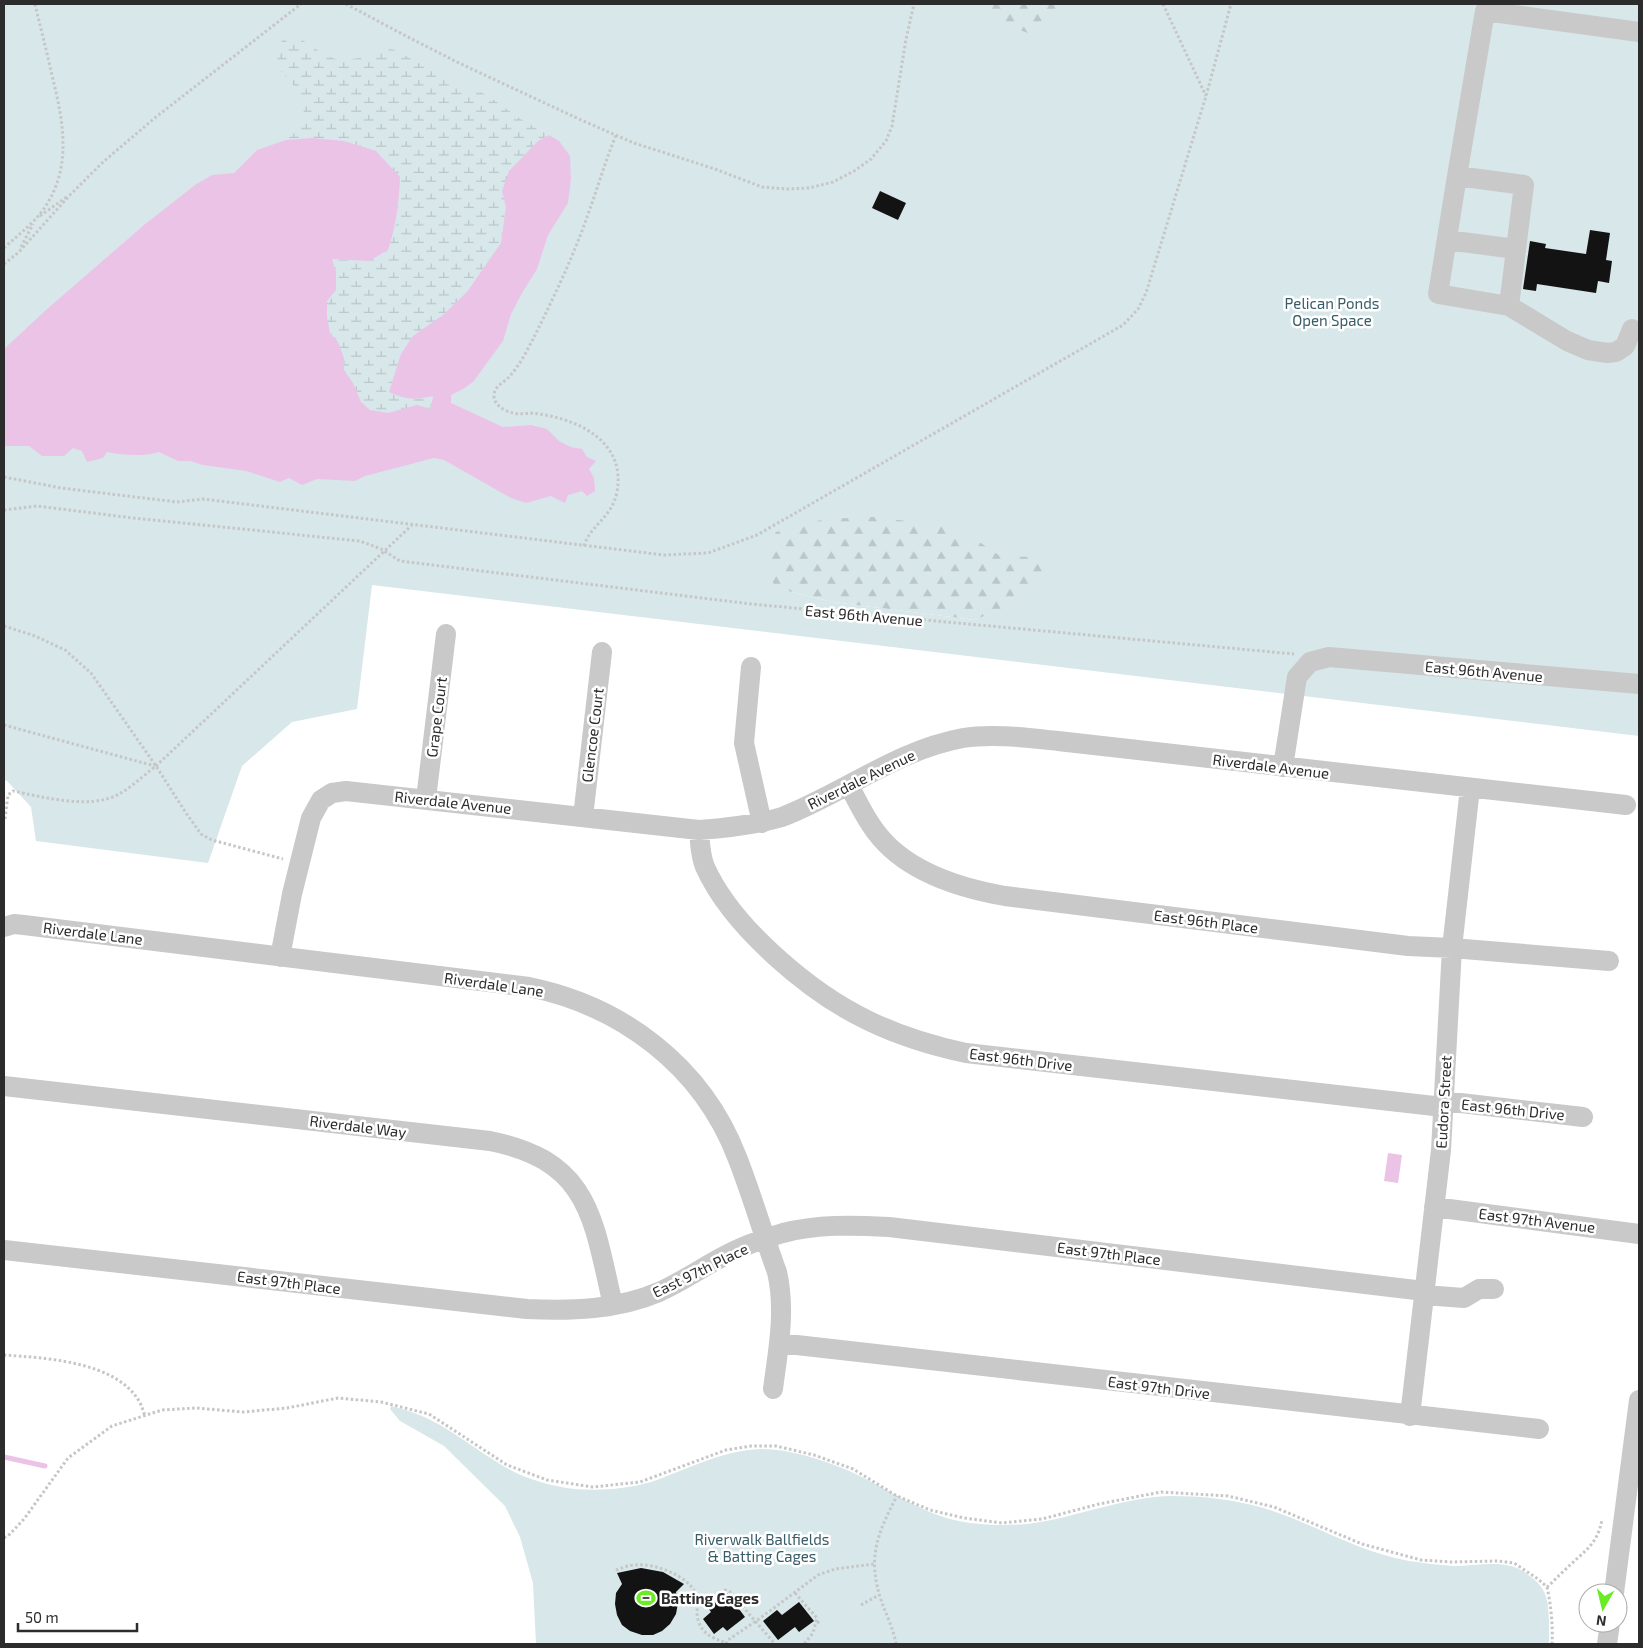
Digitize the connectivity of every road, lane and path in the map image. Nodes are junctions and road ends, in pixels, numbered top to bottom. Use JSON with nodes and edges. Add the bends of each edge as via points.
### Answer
{"nodes":[{"id":1,"x":35,"y":4,"type":"edge"},
{"id":2,"x":301,"y":4,"type":"edge"},
{"id":3,"x":346,"y":4,"type":"edge"},
{"id":4,"x":914,"y":4,"type":"edge"},
{"id":5,"x":1163,"y":4,"type":"edge"},
{"id":6,"x":1231,"y":4,"type":"edge"},
{"id":7,"x":1639,"y":32,"type":"edge"},
{"id":8,"x":1206,"y":96,"type":"junction"},
{"id":9,"x":616,"y":135,"type":"junction"},
{"id":10,"x":1457,"y":176,"type":"junction"},
{"id":11,"x":74,"y":191,"type":"junction"},
{"id":12,"x":35,"y":221,"type":"junction"},
{"id":13,"x":1447,"y":240,"type":"junction"},
{"id":14,"x":4,"y":248,"type":"edge"},
{"id":15,"x":1515,"y":249,"type":"junction"},
{"id":16,"x":19,"y":252,"type":"junction"},
{"id":17,"x":4,"y":264,"type":"edge"},
{"id":18,"x":1508,"y":306,"type":"junction"},
{"id":19,"x":1632,"y":329,"type":"dead end"},
{"id":20,"x":4,"y":478,"type":"edge"},
{"id":21,"x":4,"y":510,"type":"edge"},
{"id":22,"x":413,"y":525,"type":"junction"},
{"id":23,"x":584,"y":546,"type":"junction"},
{"id":24,"x":385,"y":551,"type":"junction"},
{"id":25,"x":4,"y":626,"type":"edge"},
{"id":26,"x":446,"y":634,"type":"dead end"},
{"id":27,"x":602,"y":652,"type":"dead end"},
{"id":28,"x":1300,"y":655,"type":"dead end"},
{"id":29,"x":752,"y":666,"type":"dead end"},
{"id":30,"x":1639,"y":684,"type":"edge"},
{"id":31,"x":4,"y":725,"type":"edge"},
{"id":32,"x":156,"y":766,"type":"junction"},
{"id":33,"x":1284,"y":767,"type":"junction"},
{"id":34,"x":849,"y":785,"type":"junction"},
{"id":35,"x":1470,"y":788,"type":"junction"},
{"id":36,"x":426,"y":799,"type":"junction"},
{"id":37,"x":1626,"y":805,"type":"dead end"},
{"id":38,"x":583,"y":817,"type":"junction"},
{"id":39,"x":5,"y":818,"type":"edge"},
{"id":40,"x":762,"y":823,"type":"junction"},
{"id":41,"x":699,"y":830,"type":"junction"},
{"id":42,"x":300,"y":864,"type":"junction"},
{"id":43,"x":4,"y":927,"type":"edge"},
{"id":44,"x":1452,"y":948,"type":"junction"},
{"id":45,"x":280,"y":957,"type":"junction"},
{"id":46,"x":1610,"y":961,"type":"dead end"},
{"id":47,"x":4,"y":1086,"type":"edge"},
{"id":48,"x":1443,"y":1104,"type":"junction"},
{"id":49,"x":1583,"y":1117,"type":"dead end"},
{"id":50,"x":1434,"y":1207,"type":"junction"},
{"id":51,"x":1639,"y":1234,"type":"edge"},
{"id":52,"x":764,"y":1239,"type":"junction"},
{"id":53,"x":4,"y":1250,"type":"edge"},
{"id":54,"x":1494,"y":1289,"type":"dead end"},
{"id":55,"x":1424,"y":1293,"type":"junction"},
{"id":56,"x":612,"y":1305,"type":"junction"},
{"id":57,"x":779,"y":1343,"type":"junction"},
{"id":58,"x":4,"y":1355,"type":"edge"},
{"id":59,"x":773,"y":1389,"type":"dead end"},
{"id":60,"x":1639,"y":1400,"type":"edge"},
{"id":61,"x":145,"y":1416,"type":"junction"},
{"id":62,"x":1410,"y":1416,"type":"junction"},
{"id":63,"x":1539,"y":1430,"type":"dead end"},
{"id":64,"x":897,"y":1496,"type":"junction"},
{"id":65,"x":1602,"y":1519,"type":"dead end"},
{"id":66,"x":4,"y":1538,"type":"edge"},
{"id":67,"x":874,"y":1564,"type":"junction"},
{"id":68,"x":616,"y":1570,"type":"dead end"},
{"id":69,"x":1615,"y":1583,"type":"edge"},
{"id":70,"x":1547,"y":1587,"type":"junction"},
{"id":71,"x":794,"y":1593,"type":"junction"},
{"id":72,"x":879,"y":1595,"type":"junction"},
{"id":73,"x":697,"y":1602,"type":"junction"},
{"id":74,"x":861,"y":1605,"type":"dead end"},
{"id":75,"x":755,"y":1622,"type":"junction"},
{"id":76,"x":817,"y":1622,"type":"junction"},
{"id":77,"x":822,"y":1623,"type":"dead end"},
{"id":78,"x":726,"y":1643,"type":"edge"},
{"id":79,"x":776,"y":1644,"type":"edge"},
{"id":80,"x":804,"y":1644,"type":"edge"},
{"id":81,"x":896,"y":1644,"type":"edge"},
{"id":82,"x":1552,"y":1644,"type":"edge"}],
"edges":[{"from":1,"to":12,"type":"path","via":[[57,93],[64,155],[55,190]]},
{"from":2,"to":11,"type":"path","via":[[156,117]]},
{"from":3,"to":9,"type":"path","via":[[459,63]]},
{"from":4,"to":9,"type":"path","via":[[892,126],[886,141],[871,159],[833,182],[809,188],[762,187]]},
{"from":5,"to":8,"type":"path"},
{"from":6,"to":8,"type":"path"},
{"from":7,"to":10,"type":"street","via":[[1485,11]]},
{"from":8,"to":23,"type":"path","via":[[1146,293],[1138,309],[1123,325],[757,535],[708,552],[690,554],[664,555]]},
{"from":9,"to":23,"type":"path","via":[[566,269],[535,334],[510,376],[496,388],[494,396],[496,404],[512,413],[541,414],[565,420],[592,431],[602,440],[617,469],[616,494],[613,505],[588,536]]},
{"from":10,"to":13,"type":"street"},
{"from":10,"to":15,"type":"street","via":[[1524,185]]},
{"from":11,"to":12,"type":"path"},
{"from":11,"to":16,"type":"path"},
{"from":12,"to":14,"type":"path"},
{"from":12,"to":16,"type":"path"},
{"from":13,"to":15,"type":"street"},
{"from":13,"to":18,"type":"street","via":[[1438,294]]},
{"from":15,"to":18,"type":"street"},
{"from":16,"to":17,"type":"path"},
{"from":18,"to":19,"type":"street","via":[[1588,350],[1616,352],[1625,346]]},
{"from":20,"to":22,"type":"path","via":[[177,502],[203,499]]},
{"from":21,"to":24,"type":"path","via":[[37,506],[360,541]]},
{"from":22,"to":23,"type":"path"},
{"from":22,"to":24,"type":"path"},
{"from":24,"to":28,"type":"path","name":"East 96th Avenue","via":[[400,561],[751,604]]},
{"from":24,"to":32,"type":"path"},
{"from":25,"to":32,"type":"path","via":[[65,650],[91,673]]},
{"from":26,"to":36,"type":"street","name":"Grape Court"},
{"from":27,"to":38,"type":"street","name":"Glencoe Court"},
{"from":29,"to":40,"type":"street","via":[[744,743]]},
{"from":30,"to":33,"type":"street","name":"East 96th Avenue","via":[[1329,658],[1310,662],[1297,677]]},
{"from":31,"to":32,"type":"path"},
{"from":32,"to":39,"type":"path","via":[[118,794],[97,801],[13,791],[8,795]]},
{"from":32,"to":42,"type":"path","via":[[201,834],[212,840]]},
{"from":33,"to":34,"type":"street","name":"Riverdale Avenue","via":[[987,736],[965,738],[911,753]]},
{"from":33,"to":35,"type":"street","name":"Riverdale Avenue"},
{"from":34,"to":40,"type":"street","name":"Riverdale Avenue","via":[[796,812]]},
{"from":34,"to":44,"type":"street","name":"East 96th Place","via":[[875,832],[900,856],[973,891]]},
{"from":35,"to":37,"type":"street","name":"Riverdale Avenue"},
{"from":35,"to":44,"type":"street","name":"Eudora Street"},
{"from":36,"to":38,"type":"street","name":"Riverdale Avenue"},
{"from":36,"to":42,"type":"street","name":"Riverdale Avenue","via":[[346,791],[326,796],[311,818]]},
{"from":38,"to":41,"type":"street","name":"Riverdale Avenue"},
{"from":40,"to":41,"type":"street","name":"Riverdale Avenue"},
{"from":41,"to":48,"type":"street","name":"East 96th Drive","via":[[700,852],[715,886],[775,956],[808,985],[848,1010],[916,1040],[966,1054]]},
{"from":42,"to":45,"type":"street","name":"Riverdale Avenue"},
{"from":43,"to":45,"type":"street","name":"Riverdale Lane","via":[[24,924]]},
{"from":44,"to":46,"type":"street","name":"East 96th Place"},
{"from":44,"to":48,"type":"street","name":"Eudora Street"},
{"from":45,"to":52,"type":"street","name":"Riverdale Lane","via":[[529,987],[555,992],[618,1019],[644,1035],[673,1061],[706,1100],[737,1156]]},
{"from":47,"to":56,"type":"street","name":"Riverdale Way","via":[[490,1141],[522,1149],[562,1173],[584,1201],[594,1226]]},
{"from":48,"to":49,"type":"street","name":"East 96th Drive"},
{"from":48,"to":50,"type":"street","name":"Eudora Street"},
{"from":50,"to":51,"type":"street","name":"East 97th Avenue"},
{"from":50,"to":55,"type":"street","name":"Eudora Street"},
{"from":52,"to":55,"type":"street","name":"East 97th Place","via":[[830,1226],[889,1227]]},
{"from":52,"to":56,"type":"street","name":"East 97th Place","via":[[732,1252],[658,1293]]},
{"from":52,"to":57,"type":"street","name":"Riverdale Lane","via":[[781,1288]]},
{"from":53,"to":56,"type":"street","name":"East 97th Place","via":[[527,1309],[568,1311]]},
{"from":54,"to":55,"type":"street","name":"East 97th Place","via":[[1479,1289],[1464,1298]]},
{"from":55,"to":62,"type":"street","name":"Eudora Street"},
{"from":57,"to":59,"type":"street","name":"Riverdale Lane"},
{"from":57,"to":62,"type":"street","name":"East 97th Drive"},
{"from":58,"to":61,"type":"path","via":[[57,1360],[88,1367],[126,1386],[140,1401]]},
{"from":60,"to":69,"type":"street"},
{"from":61,"to":64,"type":"path","via":[[162,1410],[196,1408],[243,1412],[287,1408],[338,1398],[381,1402],[429,1414],[507,1465],[547,1480],[592,1487],[640,1482],[726,1450],[776,1446],[852,1468]]},
{"from":61,"to":66,"type":"path","via":[[112,1426],[68,1458],[24,1519]]},
{"from":62,"to":63,"type":"street","name":"East 97th Drive"},
{"from":64,"to":67,"type":"path","via":[[879,1534]]},
{"from":64,"to":70,"type":"path","via":[[930,1510],[1002,1523],[1042,1519],[1161,1492],[1228,1496],[1274,1507],[1362,1544],[1421,1560],[1514,1563]]},
{"from":65,"to":70,"type":"path","via":[[1596,1540]]},
{"from":67,"to":71,"type":"path","via":[[835,1569],[818,1576]]},
{"from":67,"to":72,"type":"path"},
{"from":68,"to":73,"type":"path","via":[[646,1565],[670,1572],[692,1588]]},
{"from":70,"to":82,"type":"path"},
{"from":71,"to":75,"type":"path"},
{"from":71,"to":76,"type":"path","via":[[818,1618]]},
{"from":72,"to":74,"type":"path"},
{"from":72,"to":81,"type":"path"},
{"from":73,"to":75,"type":"path","via":[[710,1600],[725,1590]]},
{"from":73,"to":78,"type":"path","via":[[702,1630]]},
{"from":75,"to":78,"type":"path"},
{"from":75,"to":79,"type":"path"},
{"from":76,"to":77,"type":"path"},
{"from":76,"to":80,"type":"path","via":[[814,1633]]}]}
